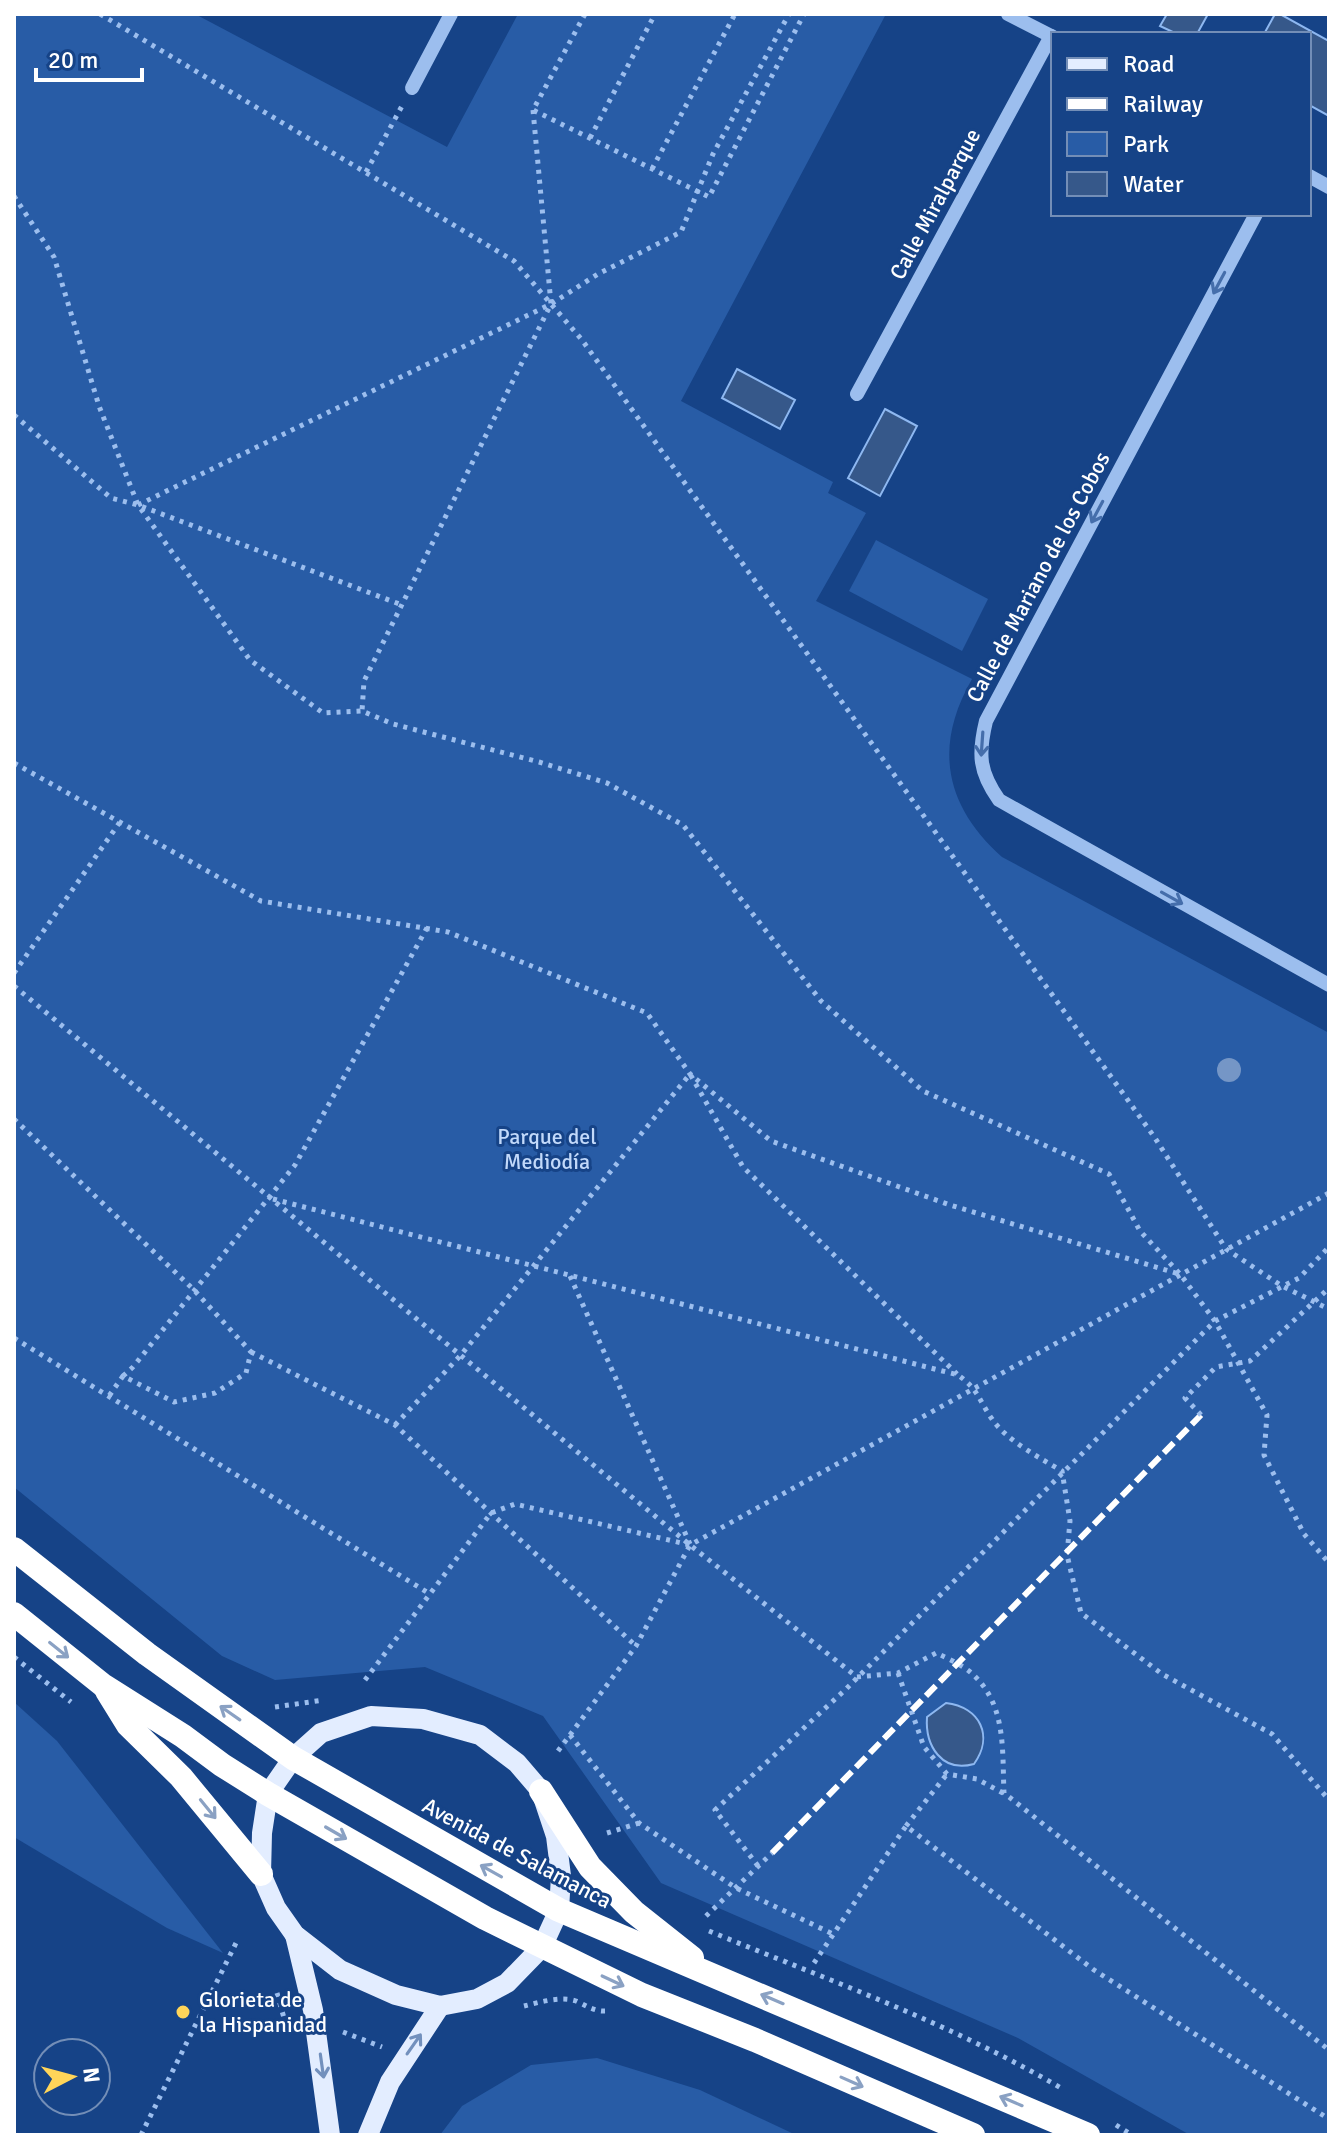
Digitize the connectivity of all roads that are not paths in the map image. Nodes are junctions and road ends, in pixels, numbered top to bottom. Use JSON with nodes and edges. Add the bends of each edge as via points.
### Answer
{"nodes":[{"id":1,"x":451,"y":14,"type":"edge"},
{"id":2,"x":1008,"y":14,"type":"edge"},
{"id":3,"x":1051,"y":36,"type":"edge"},
{"id":4,"x":1051,"y":38,"type":"edge"},
{"id":5,"x":412,"y":88,"type":"road end"},
{"id":6,"x":1311,"y":177,"type":"edge"},
{"id":7,"x":1329,"y":187,"type":"edge"},
{"id":8,"x":1255,"y":216,"type":"edge"},
{"id":9,"x":857,"y":394,"type":"dead end"},
{"id":10,"x":1329,"y":985,"type":"edge"},
{"id":11,"x":14,"y":1549,"type":"edge"},
{"id":12,"x":14,"y":1614,"type":"edge"},
{"id":13,"x":104,"y":1686,"type":"junction"},
{"id":14,"x":293,"y":1758,"type":"junction"},
{"id":15,"x":541,"y":1791,"type":"junction"},
{"id":16,"x":268,"y":1794,"type":"junction"},
{"id":17,"x":261,"y":1874,"type":"junction"},
{"id":18,"x":559,"y":1910,"type":"junction"},
{"id":19,"x":295,"y":1935,"type":"junction"},
{"id":20,"x":542,"y":1947,"type":"junction"},
{"id":21,"x":705,"y":1971,"type":"junction"},
{"id":22,"x":440,"y":2006,"type":"junction"},
{"id":23,"x":330,"y":2135,"type":"edge"},
{"id":24,"x":368,"y":2135,"type":"edge"},
{"id":25,"x":973,"y":2135,"type":"edge"},
{"id":26,"x":1088,"y":2135,"type":"edge"}],
"edges":[{"from":1,"to":5,"type":"street"},
{"from":2,"to":3,"type":"street"},
{"from":4,"to":9,"type":"street","name":"Calle Miralparque"},
{"from":6,"to":7,"type":"street"},
{"from":8,"to":10,"type":"street","name":"Calle de Mariano de los Cobos","one_way":true,"via":[[986,721],[980,748],[985,780],[999,800]]},
{"from":14,"to":11,"type":"highway","name":"Avenida de Salamanca","one_way":true,"via":[[147,1654]]},
{"from":12,"to":13,"type":"highway","one_way":true},
{"from":13,"to":16,"type":"highway"},
{"from":13,"to":17,"type":"highway","one_way":true,"via":[[128,1725],[181,1777]]},
{"from":14,"to":15,"type":"main road","via":[[321,1733],[371,1716],[423,1719],[480,1735],[517,1763]]},
{"from":14,"to":16,"type":"main road"},
{"from":18,"to":14,"type":"highway","name":"Avenida de Salamanca","one_way":true},
{"from":15,"to":18,"type":"main road","via":[[556,1836]]},
{"from":15,"to":21,"type":"highway","via":[[590,1867]]},
{"from":16,"to":17,"type":"main road"},
{"from":16,"to":20,"type":"highway","one_way":true},
{"from":17,"to":19,"type":"main road"},
{"from":18,"to":20,"type":"main road"},
{"from":18,"to":21,"type":"highway","name":"Avenida de Salamanca"},
{"from":19,"to":22,"type":"main road","via":[[340,1970],[396,1995]]},
{"from":19,"to":23,"type":"main road","one_way":true,"via":[[317,2030]]},
{"from":20,"to":22,"type":"main road","via":[[507,1983],[477,1999]]},
{"from":20,"to":25,"type":"highway","one_way":true,"via":[[642,1995]]},
{"from":26,"to":21,"type":"highway","name":"Avenida de Salamanca","one_way":true},
{"from":24,"to":22,"type":"main road","one_way":true,"via":[[390,2082]]}]}
